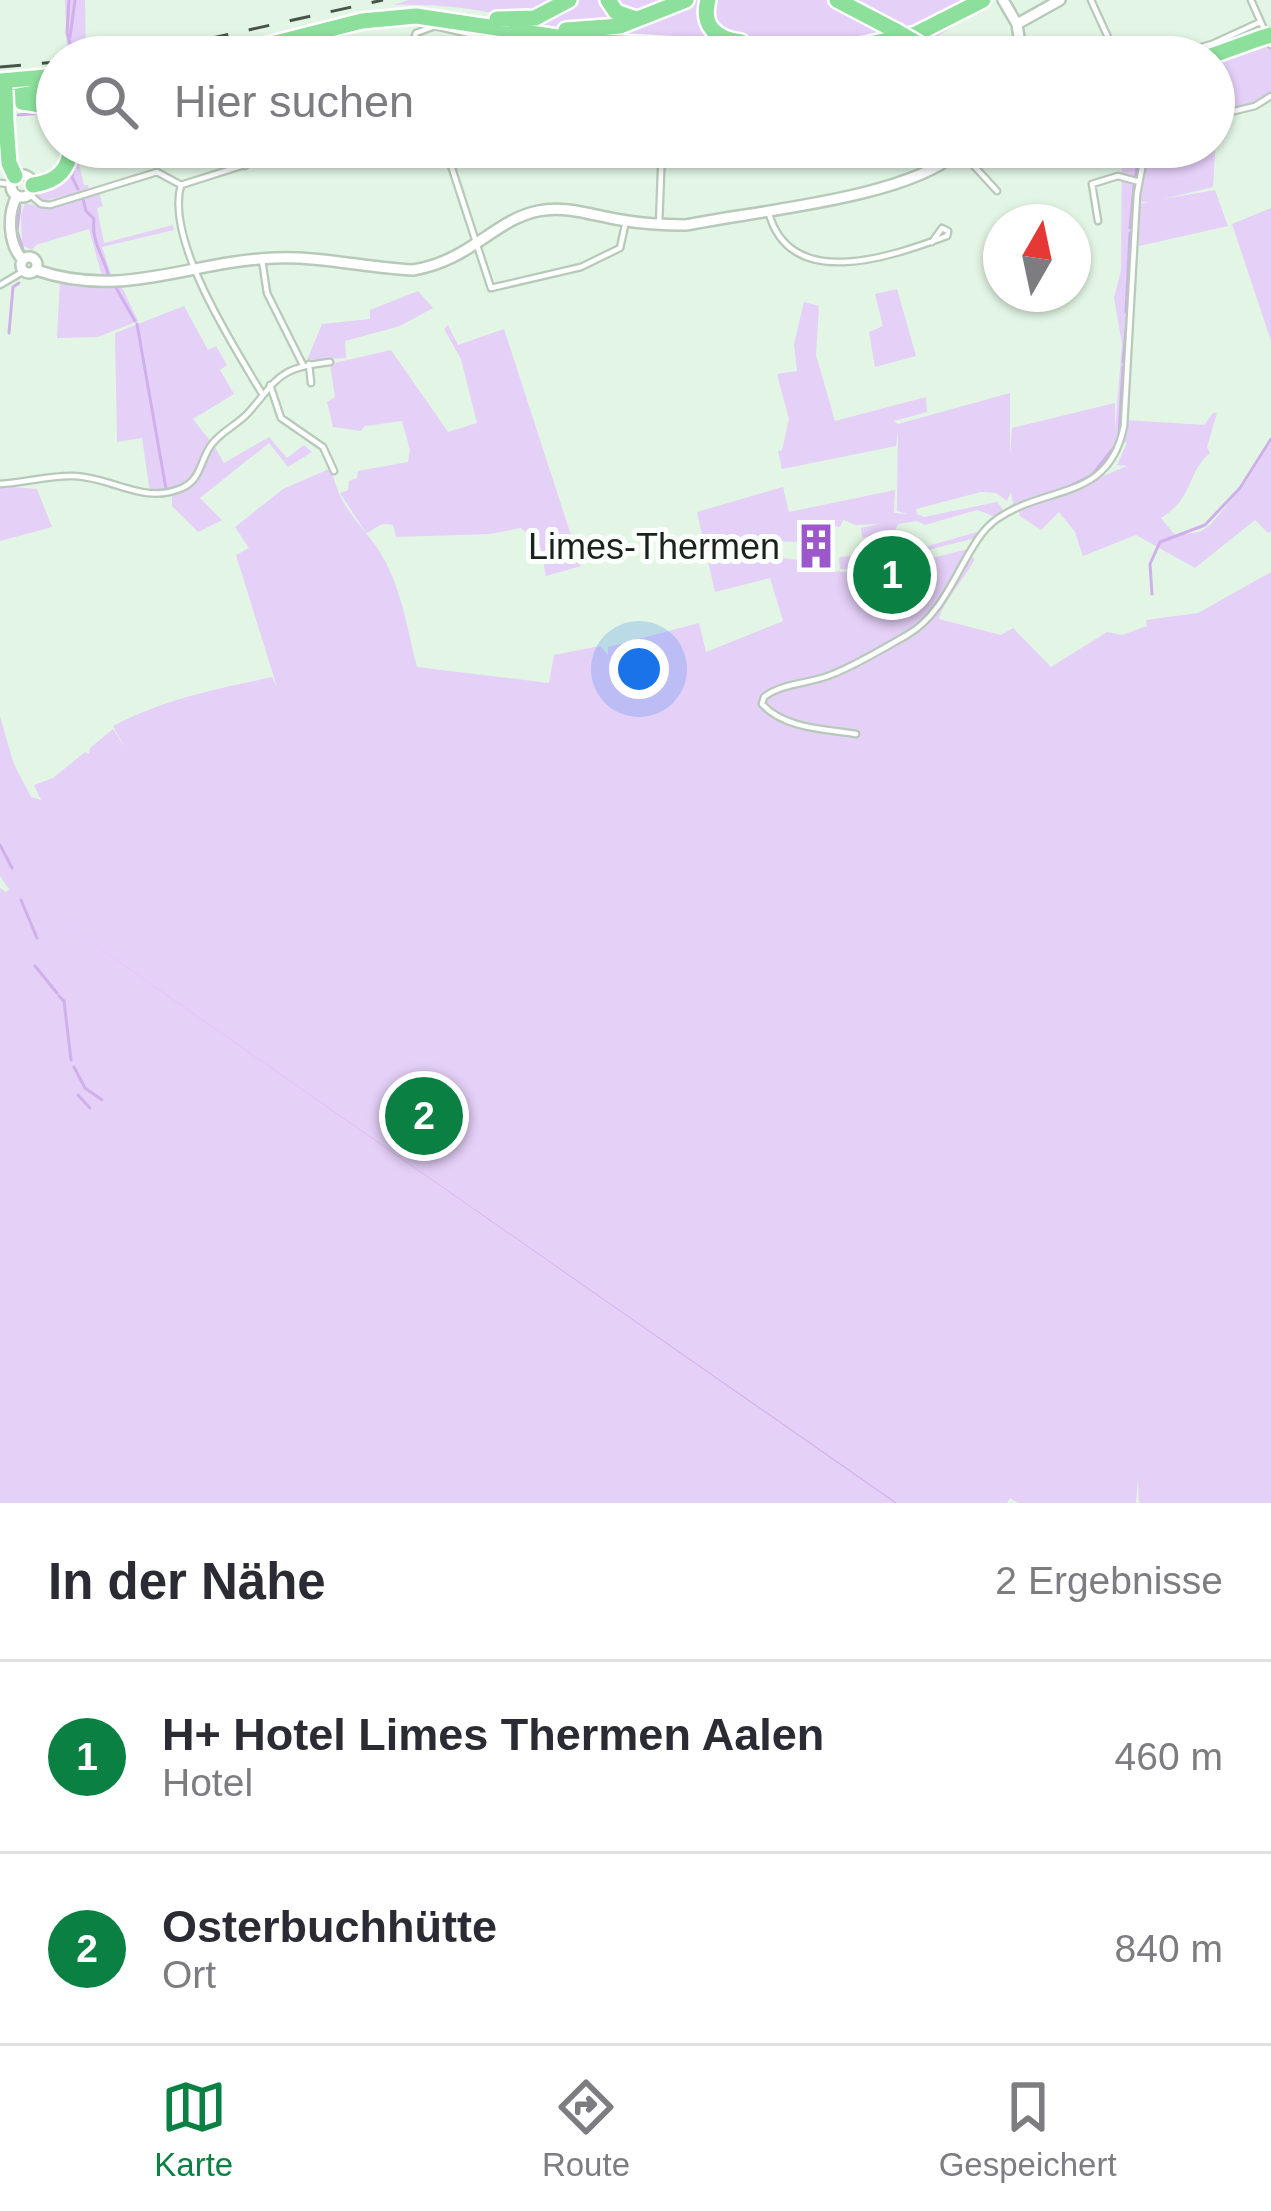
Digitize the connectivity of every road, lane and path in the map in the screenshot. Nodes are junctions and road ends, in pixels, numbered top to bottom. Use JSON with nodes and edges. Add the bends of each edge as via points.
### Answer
{"nodes":[{"id":1,"x":568,"y":0,"type":"edge"},
{"id":2,"x":608,"y":0,"type":"edge"},
{"id":3,"x":686,"y":0,"type":"edge"},
{"id":4,"x":695,"y":0,"type":"edge"},
{"id":5,"x":708,"y":0,"type":"edge"},
{"id":6,"x":1060,"y":0,"type":"edge"},
{"id":7,"x":1091,"y":0,"type":"edge"},
{"id":8,"x":1250,"y":0,"type":"edge"},
{"id":9,"x":846,"y":2,"type":"edge"},
{"id":10,"x":1007,"y":3,"type":"edge"},
{"id":11,"x":974,"y":4,"type":"edge"},
{"id":12,"x":651,"y":16,"type":"junction"},
{"id":13,"x":488,"y":18,"type":"junction"},
{"id":14,"x":1017,"y":24,"type":"junction"},
{"id":15,"x":1265,"y":35,"type":"edge"},
{"id":16,"x":278,"y":36,"type":"edge"},
{"id":17,"x":303,"y":36,"type":"edge"},
{"id":18,"x":416,"y":36,"type":"edge"},
{"id":19,"x":478,"y":36,"type":"edge"},
{"id":20,"x":547,"y":36,"type":"edge"},
{"id":21,"x":589,"y":36,"type":"edge"},
{"id":22,"x":719,"y":36,"type":"edge"},
{"id":23,"x":903,"y":36,"type":"edge"},
{"id":24,"x":907,"y":36,"type":"edge"},
{"id":25,"x":1019,"y":36,"type":"edge"},
{"id":26,"x":1107,"y":36,"type":"edge"},
{"id":27,"x":1235,"y":40,"type":"edge"},
{"id":28,"x":1235,"y":47,"type":"edge"},
{"id":29,"x":36,"y":82,"type":"edge"},
{"id":30,"x":2,"y":91,"type":"edge"},
{"id":31,"x":36,"y":92,"type":"edge"},
{"id":32,"x":1271,"y":96,"type":"edge"},
{"id":33,"x":36,"y":99,"type":"edge"},
{"id":34,"x":22,"y":103,"type":"junction"},
{"id":35,"x":36,"y":104,"type":"edge"},
{"id":36,"x":1235,"y":111,"type":"edge"},
{"id":37,"x":65,"y":168,"type":"edge"},
{"id":38,"x":238,"y":168,"type":"edge"},
{"id":39,"x":453,"y":168,"type":"edge"},
{"id":40,"x":662,"y":168,"type":"edge"},
{"id":41,"x":933,"y":168,"type":"edge"},
{"id":42,"x":977,"y":168,"type":"edge"},
{"id":43,"x":1141,"y":168,"type":"edge"},
{"id":44,"x":8,"y":181,"type":"edge"},
{"id":45,"x":1138,"y":182,"type":"junction"},
{"id":46,"x":181,"y":185,"type":"junction"},
{"id":47,"x":998,"y":190,"type":"dead end"},
{"id":48,"x":26,"y":192,"type":"junction"},
{"id":49,"x":767,"y":209,"type":"junction"},
{"id":50,"x":626,"y":221,"type":"junction"},
{"id":51,"x":1098,"y":221,"type":"dead end"},
{"id":52,"x":659,"y":225,"type":"junction"},
{"id":53,"x":932,"y":242,"type":"dead end"},
{"id":54,"x":478,"y":245,"type":"junction"},
{"id":55,"x":261,"y":258,"type":"junction"},
{"id":56,"x":28,"y":267,"type":"junction"},
{"id":57,"x":193,"y":269,"type":"junction"},
{"id":58,"x":0,"y":285,"type":"edge"},
{"id":59,"x":330,"y":362,"type":"dead end"},
{"id":60,"x":306,"y":365,"type":"junction"},
{"id":61,"x":311,"y":383,"type":"dead end"},
{"id":62,"x":270,"y":385,"type":"junction"},
{"id":63,"x":261,"y":392,"type":"junction"},
{"id":64,"x":334,"y":471,"type":"dead end"},
{"id":65,"x":0,"y":484,"type":"edge"},
{"id":66,"x":856,"y":734,"type":"dead end"}],
"edges":[{"from":1,"to":13,"type":"highway","via":[[536,18]]},
{"from":2,"to":12,"type":"highway","via":[[626,18]]},
{"from":3,"to":12,"type":"highway"},
{"from":4,"to":21,"type":"highway","via":[[635,28]]},
{"from":5,"to":22,"type":"highway","via":[[708,26]]},
{"from":6,"to":14,"type":"street"},
{"from":7,"to":26,"type":"street"},
{"from":8,"to":15,"type":"street"},
{"from":9,"to":23,"type":"highway","bridge":true},
{"from":10,"to":14,"type":"street"},
{"from":11,"to":24,"type":"highway"},
{"from":12,"to":13,"type":"highway","via":[[579,31]]},
{"from":13,"to":16,"type":"highway","via":[[384,10]]},
{"from":14,"to":25,"type":"street"},
{"from":15,"to":27,"type":"street"},
{"from":15,"to":28,"type":"highway"},
{"from":17,"to":20,"type":"highway","via":[[397,17]]},
{"from":18,"to":19,"type":"street","via":[[435,26]]},
{"from":29,"to":30,"type":"highway"},
{"from":30,"to":31,"type":"highway"},
{"from":30,"to":34,"type":"highway"},
{"from":30,"to":44,"type":"highway","bridge":true},
{"from":32,"to":36,"type":"street"},
{"from":33,"to":34,"type":"highway"},
{"from":34,"to":35,"type":"highway"},
{"from":37,"to":48,"type":"highway"},
{"from":38,"to":46,"type":"street"},
{"from":39,"to":54,"type":"street"},
{"from":40,"to":52,"type":"street"},
{"from":41,"to":49,"type":"street"},
{"from":42,"to":47,"type":"street"},
{"from":43,"to":45,"type":"street"},
{"from":44,"to":48,"type":"street"},
{"from":44,"to":48,"type":"street","via":[[26,175]]},
{"from":45,"to":51,"type":"street","via":[[1118,176],[1092,184]]},
{"from":45,"to":66,"type":"street","via":[[1118,450],[1090,481],[994,521],[949,591],[909,634],[838,672],[764,697],[769,712],[796,724]]},
{"from":46,"to":48,"type":"street","via":[[157,172],[50,205]]},
{"from":46,"to":57,"type":"street"},
{"from":48,"to":56,"type":"street","via":[[11,210],[12,239]]},
{"from":49,"to":52,"type":"street"},
{"from":49,"to":53,"type":"street","via":[[787,248],[812,260],[854,260]]},
{"from":50,"to":52,"type":"street"},
{"from":50,"to":54,"type":"street","via":[[544,210]]},
{"from":50,"to":54,"type":"street","via":[[620,248],[581,267],[491,288]]},
{"from":54,"to":55,"type":"street","via":[[413,270]]},
{"from":55,"to":57,"type":"street"},
{"from":55,"to":60,"type":"street","via":[[268,293]]},
{"from":56,"to":57,"type":"street","via":[[126,283]]},
{"from":56,"to":58,"type":"street"},
{"from":57,"to":63,"type":"street"},
{"from":59,"to":60,"type":"street"},
{"from":60,"to":61,"type":"street"},
{"from":60,"to":62,"type":"street"},
{"from":62,"to":63,"type":"street"},
{"from":62,"to":64,"type":"street","via":[[281,418],[323,447]]},
{"from":63,"to":65,"type":"street","via":[[213,442],[195,480],[159,494],[69,476]]}]}
